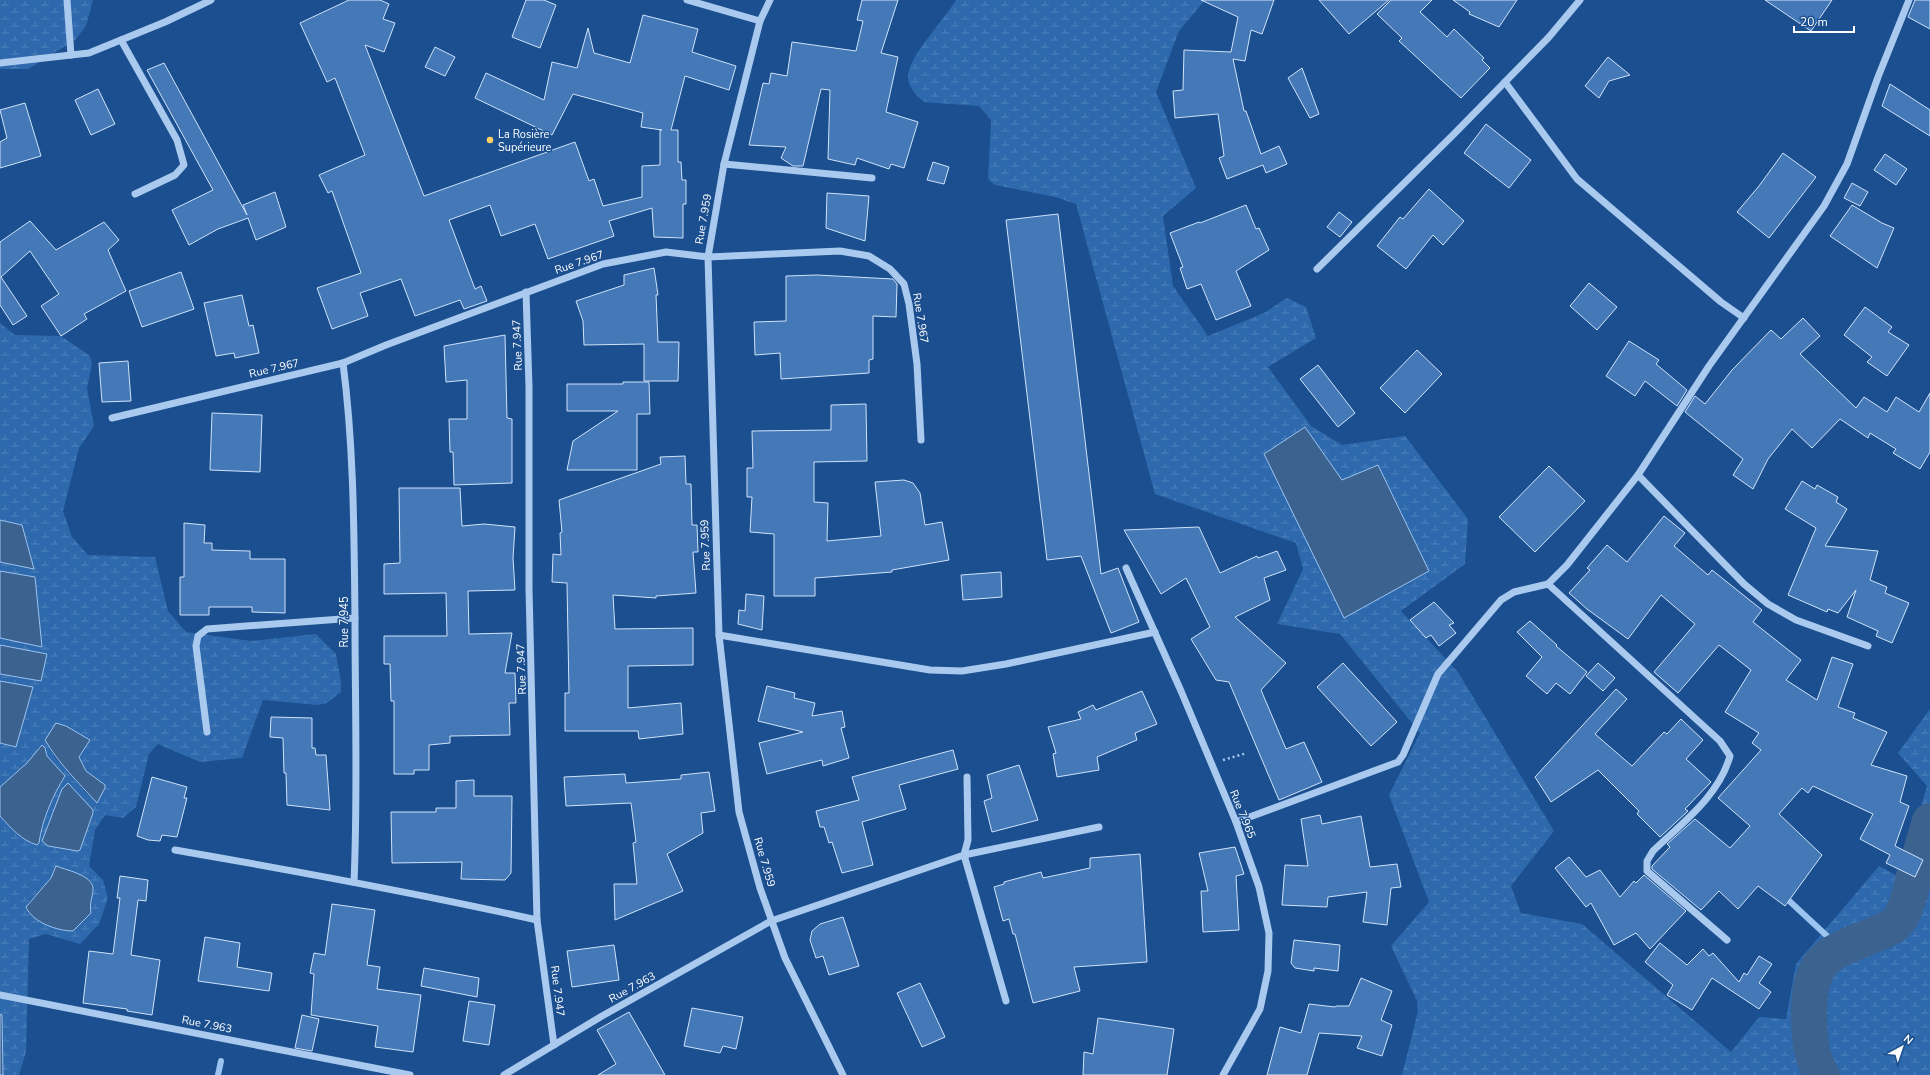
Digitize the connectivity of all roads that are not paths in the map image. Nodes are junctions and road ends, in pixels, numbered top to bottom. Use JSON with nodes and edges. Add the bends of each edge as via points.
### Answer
{"nodes":[{"id":1,"x":67,"y":0,"type":"edge"},
{"id":2,"x":211,"y":0,"type":"edge"},
{"id":3,"x":687,"y":0,"type":"edge"},
{"id":4,"x":770,"y":0,"type":"edge"},
{"id":5,"x":1580,"y":0,"type":"edge"},
{"id":6,"x":1909,"y":0,"type":"edge"},
{"id":7,"x":760,"y":21,"type":"junction"},
{"id":8,"x":121,"y":40,"type":"junction"},
{"id":9,"x":71,"y":55,"type":"junction"},
{"id":10,"x":0,"y":63,"type":"edge"},
{"id":11,"x":1505,"y":82,"type":"junction"},
{"id":12,"x":724,"y":164,"type":"junction"},
{"id":13,"x":872,"y":178,"type":"dead end"},
{"id":14,"x":135,"y":194,"type":"dead end"},
{"id":15,"x":708,"y":257,"type":"junction"},
{"id":16,"x":1317,"y":269,"type":"dead end"},
{"id":17,"x":526,"y":292,"type":"junction"},
{"id":18,"x":1744,"y":318,"type":"junction"},
{"id":19,"x":343,"y":363,"type":"junction"},
{"id":20,"x":112,"y":418,"type":"dead end"},
{"id":21,"x":921,"y":440,"type":"dead end"},
{"id":22,"x":1638,"y":475,"type":"junction"},
{"id":23,"x":1126,"y":568,"type":"dead end"},
{"id":24,"x":1548,"y":584,"type":"junction"},
{"id":25,"x":355,"y":618,"type":"junction"},
{"id":26,"x":1155,"y":632,"type":"junction"},
{"id":27,"x":719,"y":635,"type":"junction"},
{"id":28,"x":1868,"y":646,"type":"dead end"},
{"id":29,"x":207,"y":732,"type":"dead end"},
{"id":30,"x":967,"y":777,"type":"dead end"},
{"id":31,"x":1236,"y":822,"type":"junction"},
{"id":32,"x":1099,"y":827,"type":"dead end"},
{"id":33,"x":175,"y":850,"type":"dead end"},
{"id":34,"x":964,"y":855,"type":"junction"},
{"id":35,"x":354,"y":882,"type":"junction"},
{"id":36,"x":537,"y":920,"type":"junction"},
{"id":37,"x":771,"y":920,"type":"junction"},
{"id":38,"x":1727,"y":940,"type":"dead end"},
{"id":39,"x":0,"y":995,"type":"edge"},
{"id":40,"x":1006,"y":1001,"type":"dead end"},
{"id":41,"x":554,"y":1045,"type":"junction"},
{"id":42,"x":410,"y":1075,"type":"edge"},
{"id":43,"x":504,"y":1075,"type":"edge"},
{"id":44,"x":843,"y":1075,"type":"edge"},
{"id":45,"x":1224,"y":1075,"type":"edge"}],
"edges":[{"from":1,"to":9,"type":"street"},
{"from":2,"to":8,"type":"street"},
{"from":3,"to":7,"type":"street"},
{"from":4,"to":7,"type":"street","name":"Rue 7.959"},
{"from":5,"to":11,"type":"street","via":[[1549,37]]},
{"from":6,"to":18,"type":"street","via":[[1838,183]]},
{"from":7,"to":12,"type":"street","name":"Rue 7.959"},
{"from":8,"to":9,"type":"street","via":[[89,53]]},
{"from":8,"to":14,"type":"street","via":[[177,140],[184,165],[175,175]]},
{"from":9,"to":10,"type":"street"},
{"from":11,"to":16,"type":"street"},
{"from":11,"to":18,"type":"street","via":[[1577,179],[1721,302]]},
{"from":12,"to":13,"type":"street"},
{"from":12,"to":15,"type":"street","name":"Rue 7.959"},
{"from":15,"to":17,"type":"street","name":"Rue 7.967","via":[[666,252],[626,259],[603,264]]},
{"from":15,"to":21,"type":"street","name":"Rue 7.967","via":[[856,252],[869,256],[890,269],[904,284],[909,304],[917,364]]},
{"from":15,"to":27,"type":"street","name":"Rue 7.959"},
{"from":17,"to":19,"type":"street","name":"Rue 7.967"},
{"from":17,"to":36,"type":"street","name":"Rue 7.947","via":[[529,387],[529,589]]},
{"from":18,"to":22,"type":"street","via":[[1709,366]]},
{"from":19,"to":20,"type":"street","name":"Rue 7.967"},
{"from":19,"to":25,"type":"street","name":"Rue 7.945","via":[[350,437],[355,544]]},
{"from":22,"to":24,"type":"street","via":[[1567,565]]},
{"from":22,"to":28,"type":"street","via":[[1734,574],[1768,604],[1796,620]]},
{"from":23,"to":26,"type":"street","name":"Rue 7.965"},
{"from":24,"to":31,"type":"street","via":[[1514,592],[1501,600],[1438,674],[1398,762]]},
{"from":24,"to":38,"type":"street","via":[[1720,741],[1730,756],[1716,789],[1647,860],[1647,871]]},
{"from":25,"to":29,"type":"street","via":[[207,629],[198,636],[196,646]]},
{"from":25,"to":35,"type":"street","name":"Rue 7.945","via":[[357,810]]},
{"from":26,"to":27,"type":"street","via":[[962,671],[923,669]]},
{"from":26,"to":31,"type":"street","name":"Rue 7.965"},
{"from":27,"to":37,"type":"street","name":"Rue 7.959","via":[[739,812]]},
{"from":30,"to":34,"type":"street","via":[[968,840]]},
{"from":31,"to":45,"type":"street","name":"Rue 7.965","via":[[1259,886],[1269,933],[1268,971],[1260,1009]]},
{"from":32,"to":34,"type":"street","name":"Rue 7.963"},
{"from":33,"to":35,"type":"street"},
{"from":34,"to":37,"type":"street","name":"Rue 7.963"},
{"from":34,"to":40,"type":"street"},
{"from":35,"to":36,"type":"street"},
{"from":36,"to":41,"type":"street","name":"Rue 7.947"},
{"from":37,"to":41,"type":"street","name":"Rue 7.963"},
{"from":37,"to":44,"type":"street","name":"Rue 7.959","via":[[785,958]]},
{"from":39,"to":42,"type":"street","name":"Rue 7.963"},
{"from":41,"to":43,"type":"street","name":"Rue 7.963"}]}
